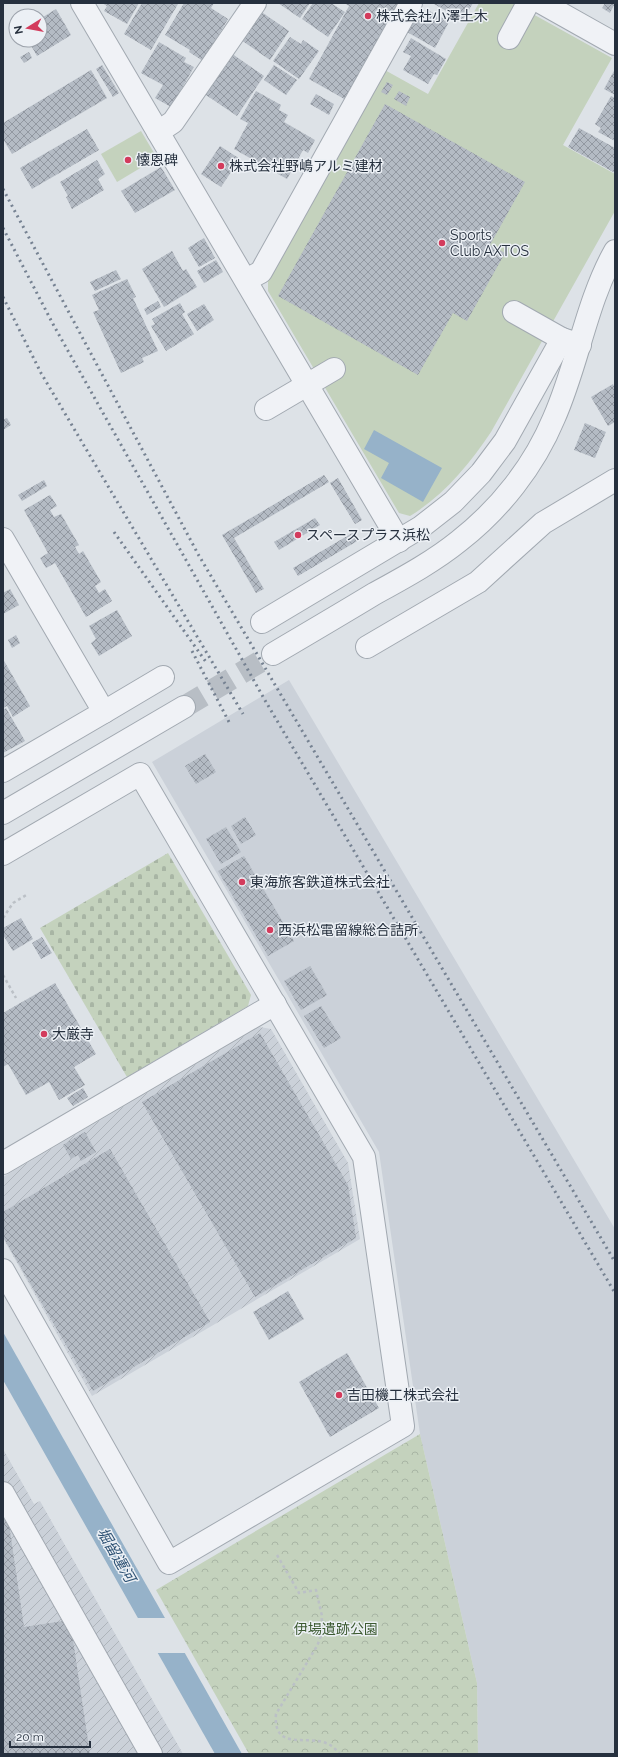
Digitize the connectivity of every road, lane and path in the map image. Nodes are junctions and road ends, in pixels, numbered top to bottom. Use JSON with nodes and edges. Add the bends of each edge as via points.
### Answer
{"nodes":[{"id":1,"x":82,"y":3,"type":"edge"},
{"id":2,"x":255,"y":3,"type":"edge"},
{"id":3,"x":411,"y":3,"type":"edge"},
{"id":4,"x":528,"y":3,"type":"edge"},
{"id":5,"x":542,"y":3,"type":"edge"},
{"id":6,"x":509,"y":38,"type":"dead end"},
{"id":7,"x":615,"y":44,"type":"edge"},
{"id":8,"x":158,"y":132,"type":"junction"},
{"id":9,"x":615,"y":251,"type":"edge"},
{"id":10,"x":246,"y":280,"type":"junction"},
{"id":11,"x":514,"y":312,"type":"dead end"},
{"id":12,"x":571,"y":342,"type":"junction"},
{"id":13,"x":334,"y":369,"type":"dead end"},
{"id":14,"x":307,"y":385,"type":"junction"},
{"id":15,"x":266,"y":409,"type":"dead end"},
{"id":16,"x":615,"y":480,"type":"edge"},
{"id":17,"x":3,"y":539,"type":"edge"},
{"id":18,"x":399,"y":541,"type":"junction"},
{"id":19,"x":262,"y":622,"type":"dead end"},
{"id":20,"x":367,"y":647,"type":"dead end"},
{"id":21,"x":273,"y":654,"type":"tunnel mouth"},
{"id":22,"x":162,"y":677,"type":"dead end"},
{"id":23,"x":184,"y":707,"type":"tunnel mouth"},
{"id":24,"x":104,"y":712,"type":"junction"},
{"id":25,"x":3,"y":771,"type":"edge"},
{"id":26,"x":3,"y":813,"type":"edge"},
{"id":27,"x":3,"y":854,"type":"edge"},
{"id":28,"x":28,"y":894,"type":"dead end"},
{"id":29,"x":3,"y":918,"type":"edge"},
{"id":30,"x":3,"y":975,"type":"edge"},
{"id":31,"x":16,"y":998,"type":"dead end"},
{"id":32,"x":275,"y":1004,"type":"junction"},
{"id":33,"x":3,"y":1163,"type":"edge"},
{"id":34,"x":3,"y":1270,"type":"edge"},
{"id":35,"x":3,"y":1493,"type":"edge"},
{"id":36,"x":277,"y":1555,"type":"dead end"},
{"id":37,"x":151,"y":1754,"type":"edge"},
{"id":38,"x":340,"y":1754,"type":"edge"}],
"edges":[{"from":1,"to":8,"type":"street"},
{"from":2,"to":8,"type":"street","via":[[174,122]]},
{"from":3,"to":10,"type":"street","via":[[261,272]]},
{"from":4,"to":6,"type":"street"},
{"from":5,"to":7,"type":"street"},
{"from":8,"to":10,"type":"street"},
{"from":9,"to":12,"type":"street"},
{"from":10,"to":14,"type":"street"},
{"from":11,"to":12,"type":"street"},
{"from":12,"to":18,"type":"street","via":[[481,473],[443,511]]},
{"from":12,"to":21,"type":"street","via":[[563,399],[544,440],[520,477],[492,512],[440,555]]},
{"from":13,"to":14,"type":"street"},
{"from":14,"to":15,"type":"street"},
{"from":14,"to":18,"type":"street"},
{"from":16,"to":20,"type":"street","via":[[543,523],[478,582]]},
{"from":17,"to":24,"type":"street"},
{"from":18,"to":19,"type":"street"},
{"from":22,"to":24,"type":"street"},
{"from":23,"to":26,"type":"street"},
{"from":24,"to":25,"type":"street"},
{"from":27,"to":32,"type":"street","via":[[140,774]]},
{"from":28,"to":29,"type":"path","via":[[13,903]]},
{"from":30,"to":31,"type":"path"},
{"from":32,"to":33,"type":"street"},
{"from":32,"to":34,"type":"street","via":[[364,1157],[403,1426],[169,1563]]},
{"from":35,"to":37,"type":"street"},
{"from":36,"to":38,"type":"path","via":[[299,1593],[316,1590],[322,1626],[317,1646],[276,1714],[275,1722],[283,1736],[290,1740],[326,1742]]}]}
